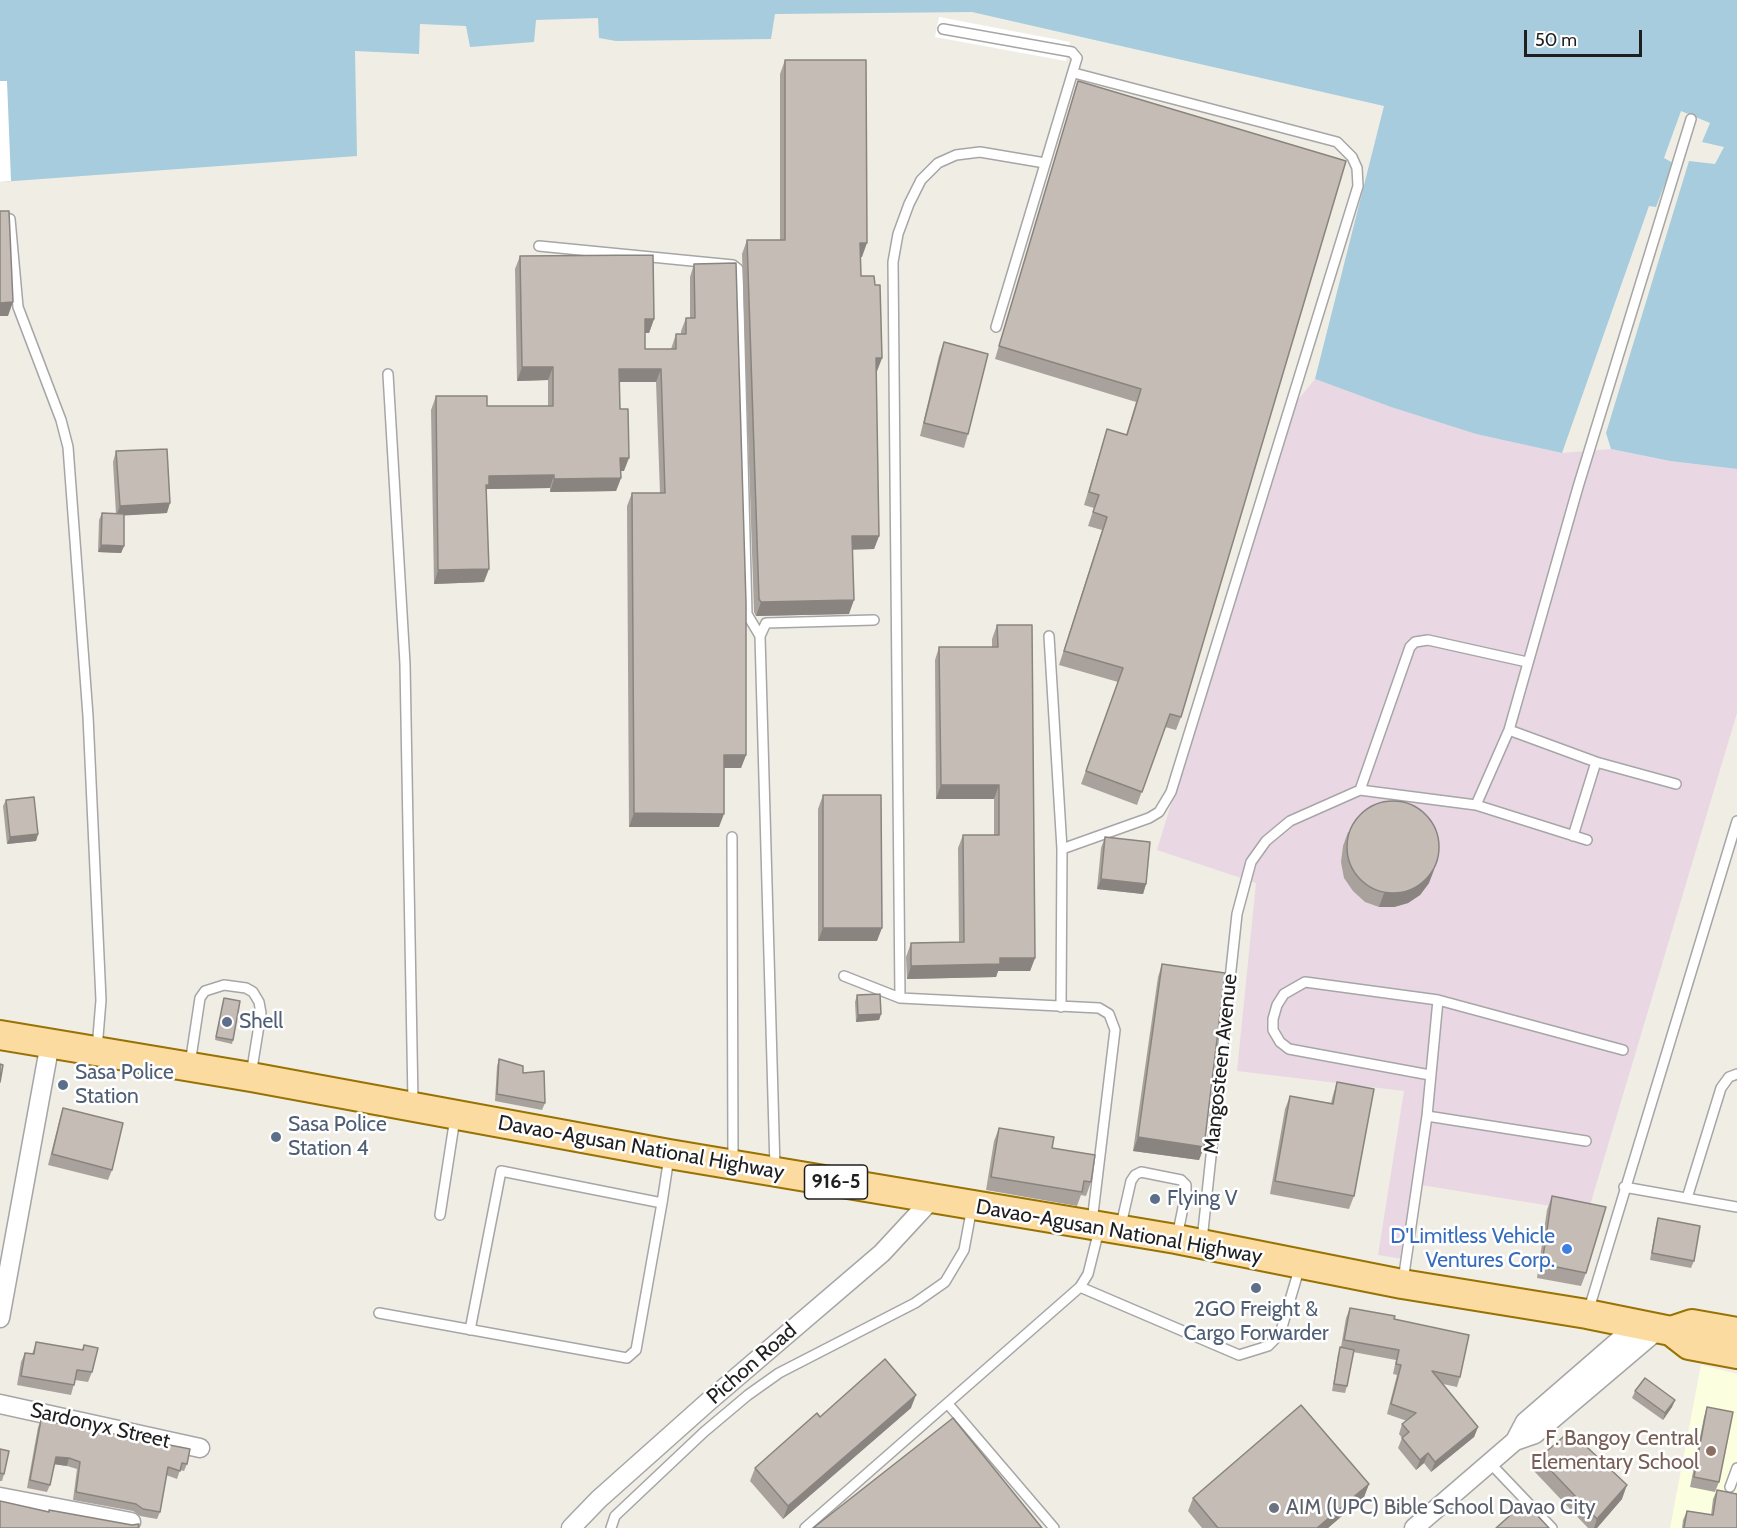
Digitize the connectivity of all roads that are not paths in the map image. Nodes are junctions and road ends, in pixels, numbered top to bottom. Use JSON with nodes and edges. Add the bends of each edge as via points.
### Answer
{"nodes":[{"id":1,"x":943,"y":29,"type":"dead end"},
{"id":2,"x":1074,"y":73,"type":"junction"},
{"id":3,"x":1691,"y":119,"type":"dead end"},
{"id":4,"x":1045,"y":163,"type":"junction"},
{"id":5,"x":10,"y":219,"type":"edge"},
{"id":6,"x":539,"y":246,"type":"dead end"},
{"id":7,"x":996,"y":327,"type":"dead end"},
{"id":8,"x":388,"y":374,"type":"dead end"},
{"id":9,"x":874,"y":620,"type":"dead end"},
{"id":10,"x":760,"y":636,"type":"junction"},
{"id":11,"x":1049,"y":636,"type":"dead end"},
{"id":12,"x":1527,"y":662,"type":"junction"},
{"id":13,"x":1509,"y":730,"type":"junction"},
{"id":14,"x":1596,"y":762,"type":"junction"},
{"id":15,"x":1676,"y":784,"type":"dead end"},
{"id":16,"x":1359,"y":790,"type":"junction"},
{"id":17,"x":1476,"y":805,"type":"junction"},
{"id":18,"x":1737,"y":821,"type":"edge"},
{"id":19,"x":1573,"y":836,"type":"junction"},
{"id":20,"x":732,"y":837,"type":"dead end"},
{"id":21,"x":1587,"y":840,"type":"dead end"},
{"id":22,"x":1062,"y":849,"type":"junction"},
{"id":23,"x":844,"y":976,"type":"dead end"},
{"id":24,"x":900,"y":998,"type":"junction"},
{"id":25,"x":1438,"y":1000,"type":"junction"},
{"id":26,"x":1061,"y":1007,"type":"junction"},
{"id":27,"x":0,"y":1035,"type":"edge"},
{"id":28,"x":50,"y":1043,"type":"junction"},
{"id":29,"x":1623,"y":1050,"type":"dead end"},
{"id":30,"x":97,"y":1051,"type":"junction"},
{"id":31,"x":189,"y":1066,"type":"junction"},
{"id":32,"x":1737,"y":1074,"type":"edge"},
{"id":33,"x":1430,"y":1075,"type":"junction"},
{"id":34,"x":251,"y":1077,"type":"junction"},
{"id":35,"x":413,"y":1108,"type":"junction"},
{"id":36,"x":456,"y":1115,"type":"junction"},
{"id":37,"x":1427,"y":1116,"type":"junction"},
{"id":38,"x":1586,"y":1141,"type":"dead end"},
{"id":39,"x":669,"y":1154,"type":"junction"},
{"id":40,"x":734,"y":1163,"type":"junction"},
{"id":41,"x":775,"y":1171,"type":"junction"},
{"id":42,"x":1624,"y":1187,"type":"junction"},
{"id":43,"x":1687,"y":1198,"type":"junction"},
{"id":44,"x":932,"y":1199,"type":"junction"},
{"id":45,"x":662,"y":1203,"type":"junction"},
{"id":46,"x":972,"y":1206,"type":"junction"},
{"id":47,"x":1737,"y":1207,"type":"edge"},
{"id":48,"x":440,"y":1215,"type":"dead end"},
{"id":49,"x":1104,"y":1228,"type":"junction"},
{"id":50,"x":1189,"y":1242,"type":"junction"},
{"id":51,"x":1300,"y":1264,"type":"junction"},
{"id":52,"x":1402,"y":1284,"type":"junction"},
{"id":53,"x":1080,"y":1287,"type":"junction"},
{"id":54,"x":379,"y":1313,"type":"dead end"},
{"id":55,"x":1587,"y":1314,"type":"junction"},
{"id":56,"x":0,"y":1318,"type":"edge"},
{"id":57,"x":1656,"y":1328,"type":"junction"},
{"id":58,"x":470,"y":1330,"type":"junction"},
{"id":59,"x":1737,"y":1332,"type":"edge"},
{"id":60,"x":1737,"y":1354,"type":"edge"},
{"id":61,"x":0,"y":1404,"type":"edge"},
{"id":62,"x":948,"y":1404,"type":"junction"},
{"id":63,"x":200,"y":1448,"type":"dead end"},
{"id":64,"x":1490,"y":1463,"type":"junction"},
{"id":65,"x":1737,"y":1468,"type":"edge"},
{"id":66,"x":1730,"y":1487,"type":"dead end"},
{"id":67,"x":0,"y":1497,"type":"edge"},
{"id":68,"x":131,"y":1522,"type":"edge"},
{"id":69,"x":571,"y":1528,"type":"edge"},
{"id":70,"x":611,"y":1528,"type":"edge"},
{"id":71,"x":805,"y":1528,"type":"edge"},
{"id":72,"x":1054,"y":1528,"type":"edge"},
{"id":73,"x":1414,"y":1528,"type":"edge"},
{"id":74,"x":1552,"y":1528,"type":"edge"}],
"edges":[{"from":1,"to":2,"type":"lane","via":[[1075,53],[1078,62]]},
{"from":2,"to":4,"type":"lane"},
{"from":2,"to":22,"type":"lane","via":[[1337,142],[1352,157],[1358,186],[1171,792],[1159,812],[1149,818]]},
{"from":3,"to":12,"type":"lane"},
{"from":4,"to":7,"type":"lane"},
{"from":4,"to":24,"type":"lane","via":[[980,152],[956,155],[938,163],[921,180],[909,204],[893,262]]},
{"from":5,"to":30,"type":"lane","via":[[18,307],[69,447],[101,1000]]},
{"from":6,"to":10,"type":"lane","via":[[733,265],[738,269],[747,615]]},
{"from":8,"to":35,"type":"lane","via":[[405,664]]},
{"from":9,"to":10,"type":"lane","via":[[766,623]]},
{"from":10,"to":41,"type":"lane"},
{"from":11,"to":22,"type":"lane"},
{"from":12,"to":13,"type":"lane"},
{"from":12,"to":16,"type":"lane","via":[[1428,640],[1415,642]]},
{"from":13,"to":14,"type":"lane"},
{"from":13,"to":17,"type":"lane"},
{"from":14,"to":15,"type":"lane"},
{"from":14,"to":19,"type":"lane"},
{"from":16,"to":17,"type":"lane"},
{"from":16,"to":50,"type":"lane","name":"Mangosteen Avenue","via":[[1278,829],[1258,850],[1244,884]]},
{"from":17,"to":19,"type":"lane"},
{"from":18,"to":42,"type":"lane"},
{"from":19,"to":21,"type":"lane"},
{"from":20,"to":40,"type":"lane"},
{"from":22,"to":26,"type":"lane"},
{"from":23,"to":24,"type":"lane"},
{"from":24,"to":26,"type":"lane"},
{"from":25,"to":29,"type":"lane"},
{"from":25,"to":33,"type":"lane"},
{"from":25,"to":33,"type":"lane","via":[[1305,982],[1284,994],[1273,1019],[1276,1036],[1289,1049]]},
{"from":26,"to":49,"type":"lane","via":[[1099,1008],[1108,1014],[1115,1030]]},
{"from":27,"to":28,"type":"main road","name":"Davao-Agusan National Highway","number":"916-5"},
{"from":28,"to":30,"type":"main road","name":"Davao-Agusan National Highway","number":"916-5"},
{"from":28,"to":56,"type":"street"},
{"from":30,"to":31,"type":"main road","name":"Davao-Agusan National Highway","number":"916-5"},
{"from":31,"to":34,"type":"main road","name":"Davao-Agusan National Highway","number":"916-5"},
{"from":31,"to":34,"type":"lane","via":[[200,998],[205,991],[224,985],[246,988],[253,992],[261,1012]]},
{"from":32,"to":43,"type":"lane","via":[[1729,1077],[1721,1088]]},
{"from":33,"to":37,"type":"lane"},
{"from":34,"to":35,"type":"main road","name":"Davao-Agusan National Highway","number":"916-5"},
{"from":35,"to":36,"type":"main road","name":"Davao-Agusan National Highway","number":"916-5"},
{"from":36,"to":39,"type":"main road","name":"Davao-Agusan National Highway","number":"916-5"},
{"from":36,"to":48,"type":"lane"},
{"from":37,"to":38,"type":"lane"},
{"from":37,"to":52,"type":"lane"},
{"from":39,"to":40,"type":"main road","name":"Davao-Agusan National Highway","number":"916-5"},
{"from":39,"to":45,"type":"lane"},
{"from":40,"to":41,"type":"main road","name":"Davao-Agusan National Highway","number":"916-5"},
{"from":41,"to":44,"type":"main road","name":"Davao-Agusan National Highway","number":"916-5"},
{"from":42,"to":43,"type":"lane"},
{"from":42,"to":55,"type":"lane"},
{"from":43,"to":47,"type":"lane"},
{"from":44,"to":46,"type":"main road","name":"Davao-Agusan National Highway","number":"916-5"},
{"from":44,"to":69,"type":"street","name":"Pichon Road","via":[[882,1253],[599,1499]]},
{"from":45,"to":58,"type":"lane","via":[[632,1355],[627,1358]]},
{"from":45,"to":58,"type":"lane","via":[[501,1171]]},
{"from":46,"to":49,"type":"main road","name":"Davao-Agusan National Highway","number":"916-5"},
{"from":46,"to":70,"type":"lane","via":[[964,1250],[945,1282],[915,1304],[779,1373],[748,1395],[615,1516]]},
{"from":49,"to":50,"type":"main road","name":"Davao-Agusan National Highway","number":"916-5"},
{"from":49,"to":50,"type":"lane","via":[[1131,1181],[1141,1172],[1181,1180],[1186,1185]]},
{"from":49,"to":53,"type":"lane"},
{"from":50,"to":51,"type":"main road","name":"Davao-Agusan National Highway","number":"916-5"},
{"from":51,"to":52,"type":"main road","name":"Davao-Agusan National Highway","number":"916-5"},
{"from":51,"to":53,"type":"lane","via":[[1280,1335],[1268,1346],[1239,1355]]},
{"from":52,"to":55,"type":"main road","name":"Davao-Agusan National Highway","number":"916-5"},
{"from":53,"to":62,"type":"lane"},
{"from":54,"to":58,"type":"lane"},
{"from":55,"to":57,"type":"main road","name":"Davao-Agusan National Highway","number":"916-5"},
{"from":57,"to":59,"type":"main road","name":"Davao-Agusan National Highway","number":"916-5","via":[[1692,1324]]},
{"from":57,"to":60,"type":"main road","name":"Davao-Agusan National Highway","number":"916-5","via":[[1689,1345]]},
{"from":57,"to":64,"type":"street","via":[[1535,1434],[1515,1441]]},
{"from":61,"to":63,"type":"street","name":"Sardonyx Street"},
{"from":62,"to":71,"type":"lane"},
{"from":62,"to":72,"type":"lane"},
{"from":64,"to":73,"type":"street"},
{"from":64,"to":74,"type":"lane"},
{"from":65,"to":66,"type":"lane"},
{"from":67,"to":68,"type":"street"}]}
